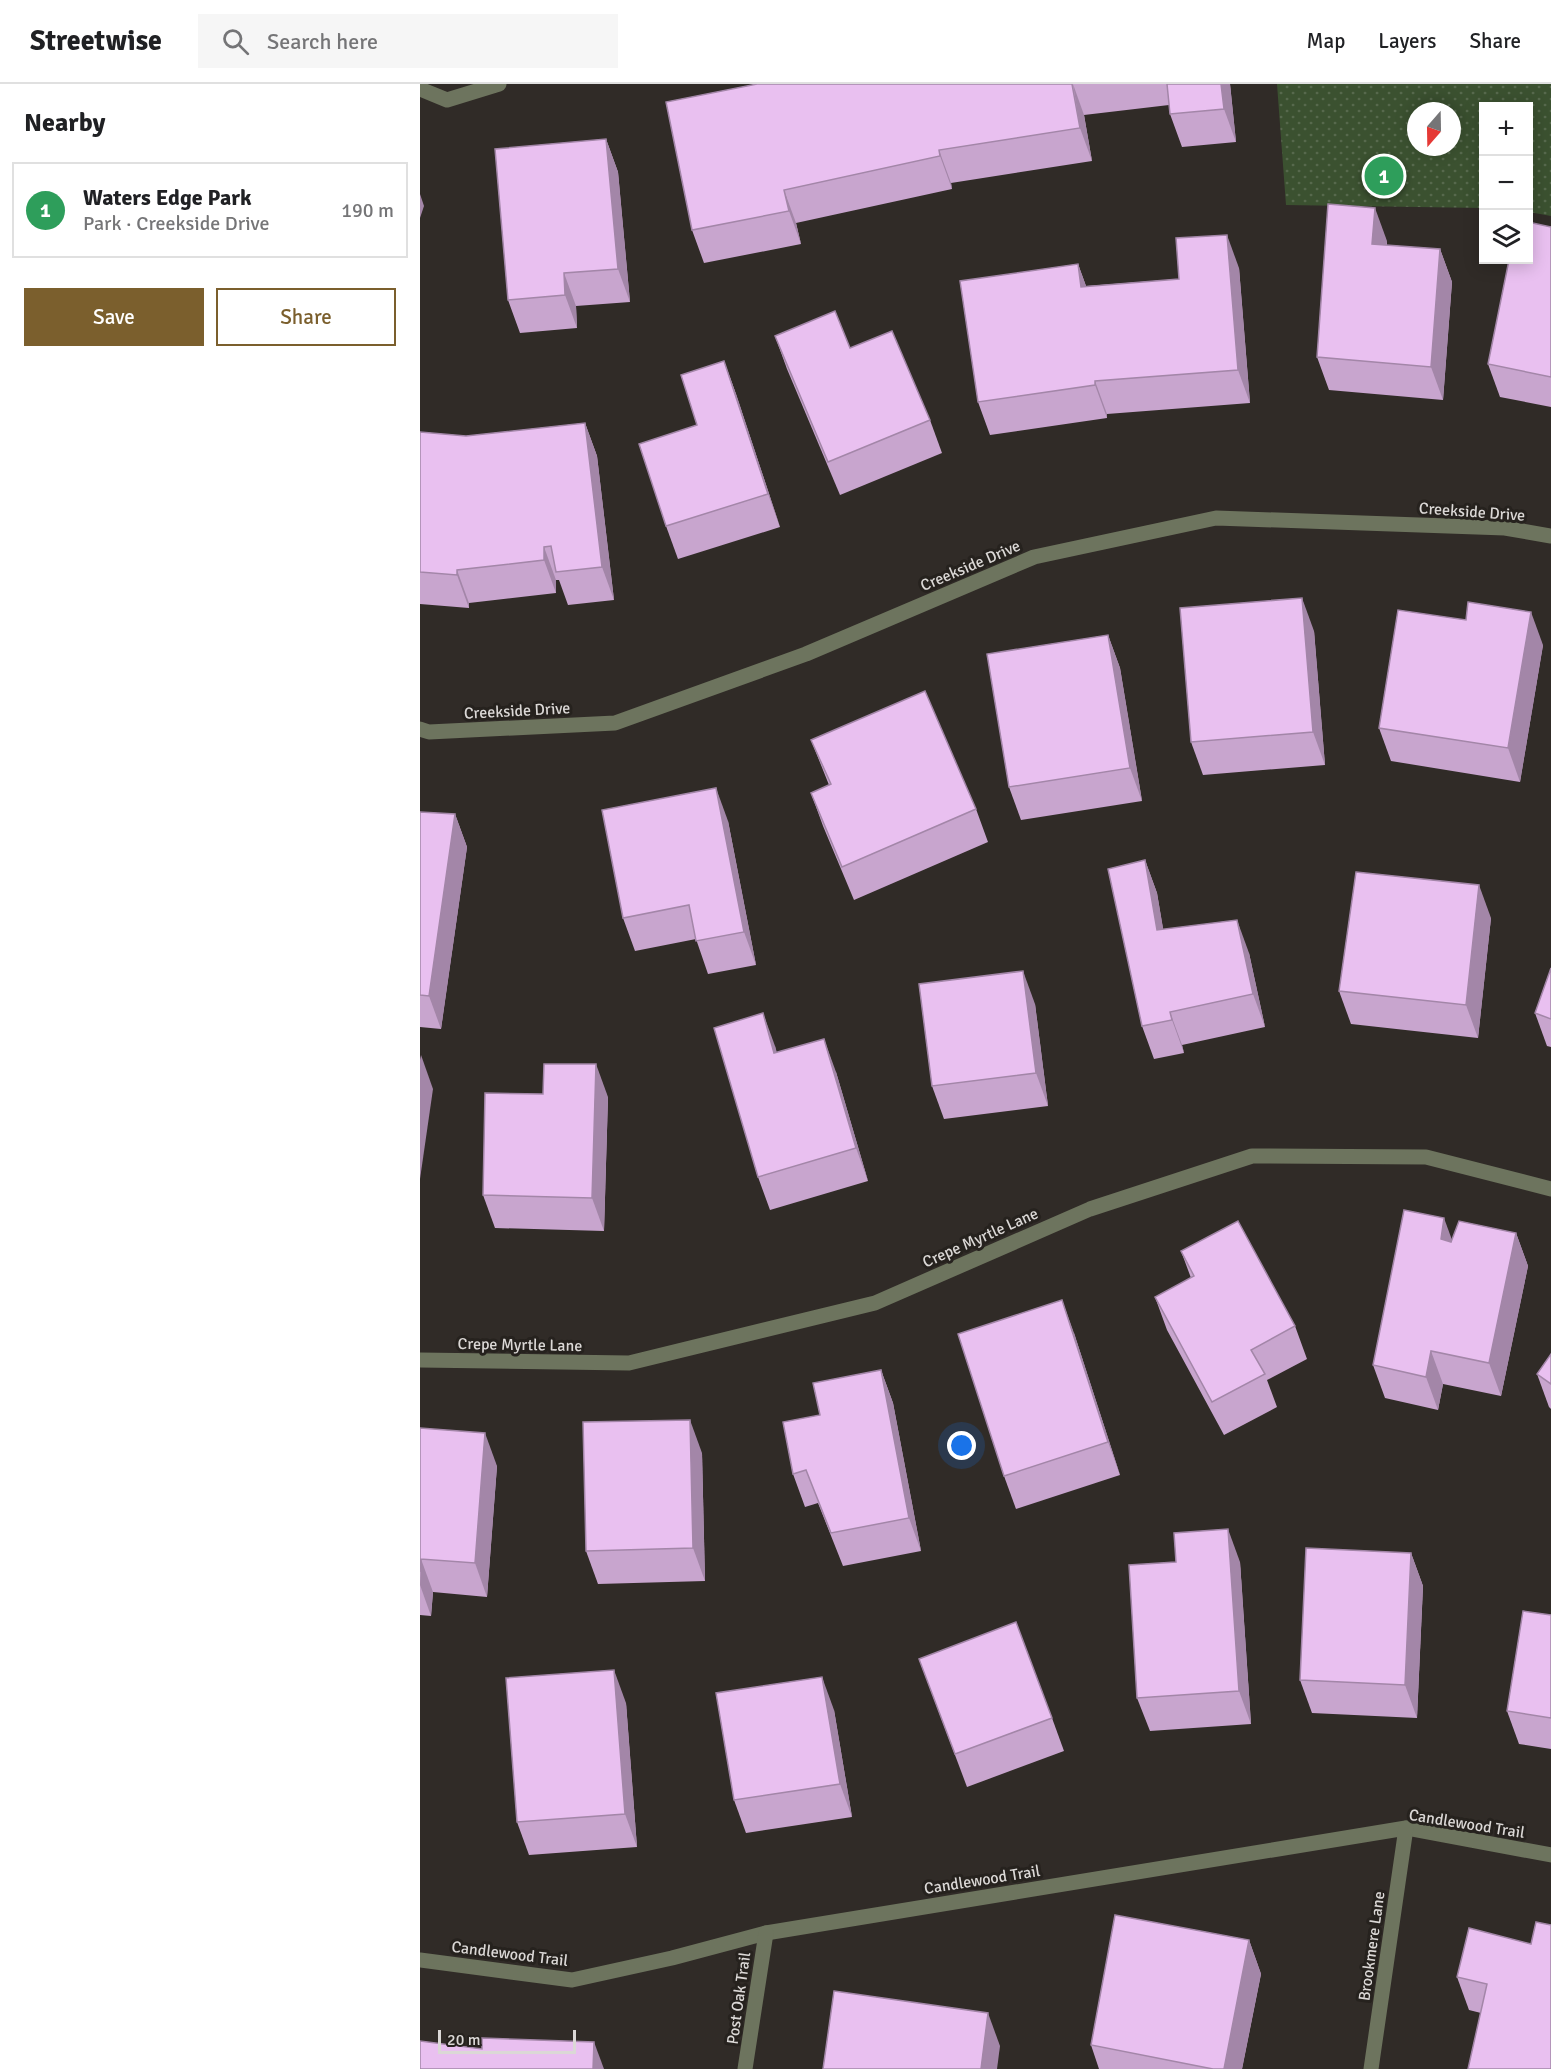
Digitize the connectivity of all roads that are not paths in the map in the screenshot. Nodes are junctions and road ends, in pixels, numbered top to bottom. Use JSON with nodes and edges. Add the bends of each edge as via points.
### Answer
{"nodes":[{"id":1,"x":499,"y":84,"type":"edge"},
{"id":2,"x":420,"y":89,"type":"edge"},
{"id":3,"x":1551,"y":536,"type":"edge"},
{"id":4,"x":420,"y":729,"type":"edge"},
{"id":5,"x":1551,"y":1189,"type":"edge"},
{"id":6,"x":420,"y":1360,"type":"edge"},
{"id":7,"x":1406,"y":1828,"type":"junction"},
{"id":8,"x":1551,"y":1855,"type":"edge"},
{"id":9,"x":766,"y":1933,"type":"junction"},
{"id":10,"x":420,"y":1960,"type":"edge"},
{"id":11,"x":746,"y":2069,"type":"edge"},
{"id":12,"x":1371,"y":2069,"type":"edge"}],
"edges":[{"from":1,"to":2,"type":"street","via":[[447,100]]},
{"from":3,"to":4,"type":"street","name":"Creekside Drive","via":[[1504,528],[1216,518],[1034,557],[806,654],[615,723],[429,732]]},
{"from":5,"to":6,"type":"street","name":"Crepe Myrtle Lane","via":[[1426,1157],[1252,1156],[1090,1209],[874,1303],[629,1363]]},
{"from":7,"to":8,"type":"street","name":"Candlewood Trail"},
{"from":7,"to":9,"type":"street","name":"Candlewood Trail"},
{"from":7,"to":12,"type":"street","name":"Brookmere Lane"},
{"from":9,"to":10,"type":"street","name":"Candlewood Trail","via":[[572,1980]]},
{"from":9,"to":11,"type":"street","name":"Post Oak Trail"}]}
